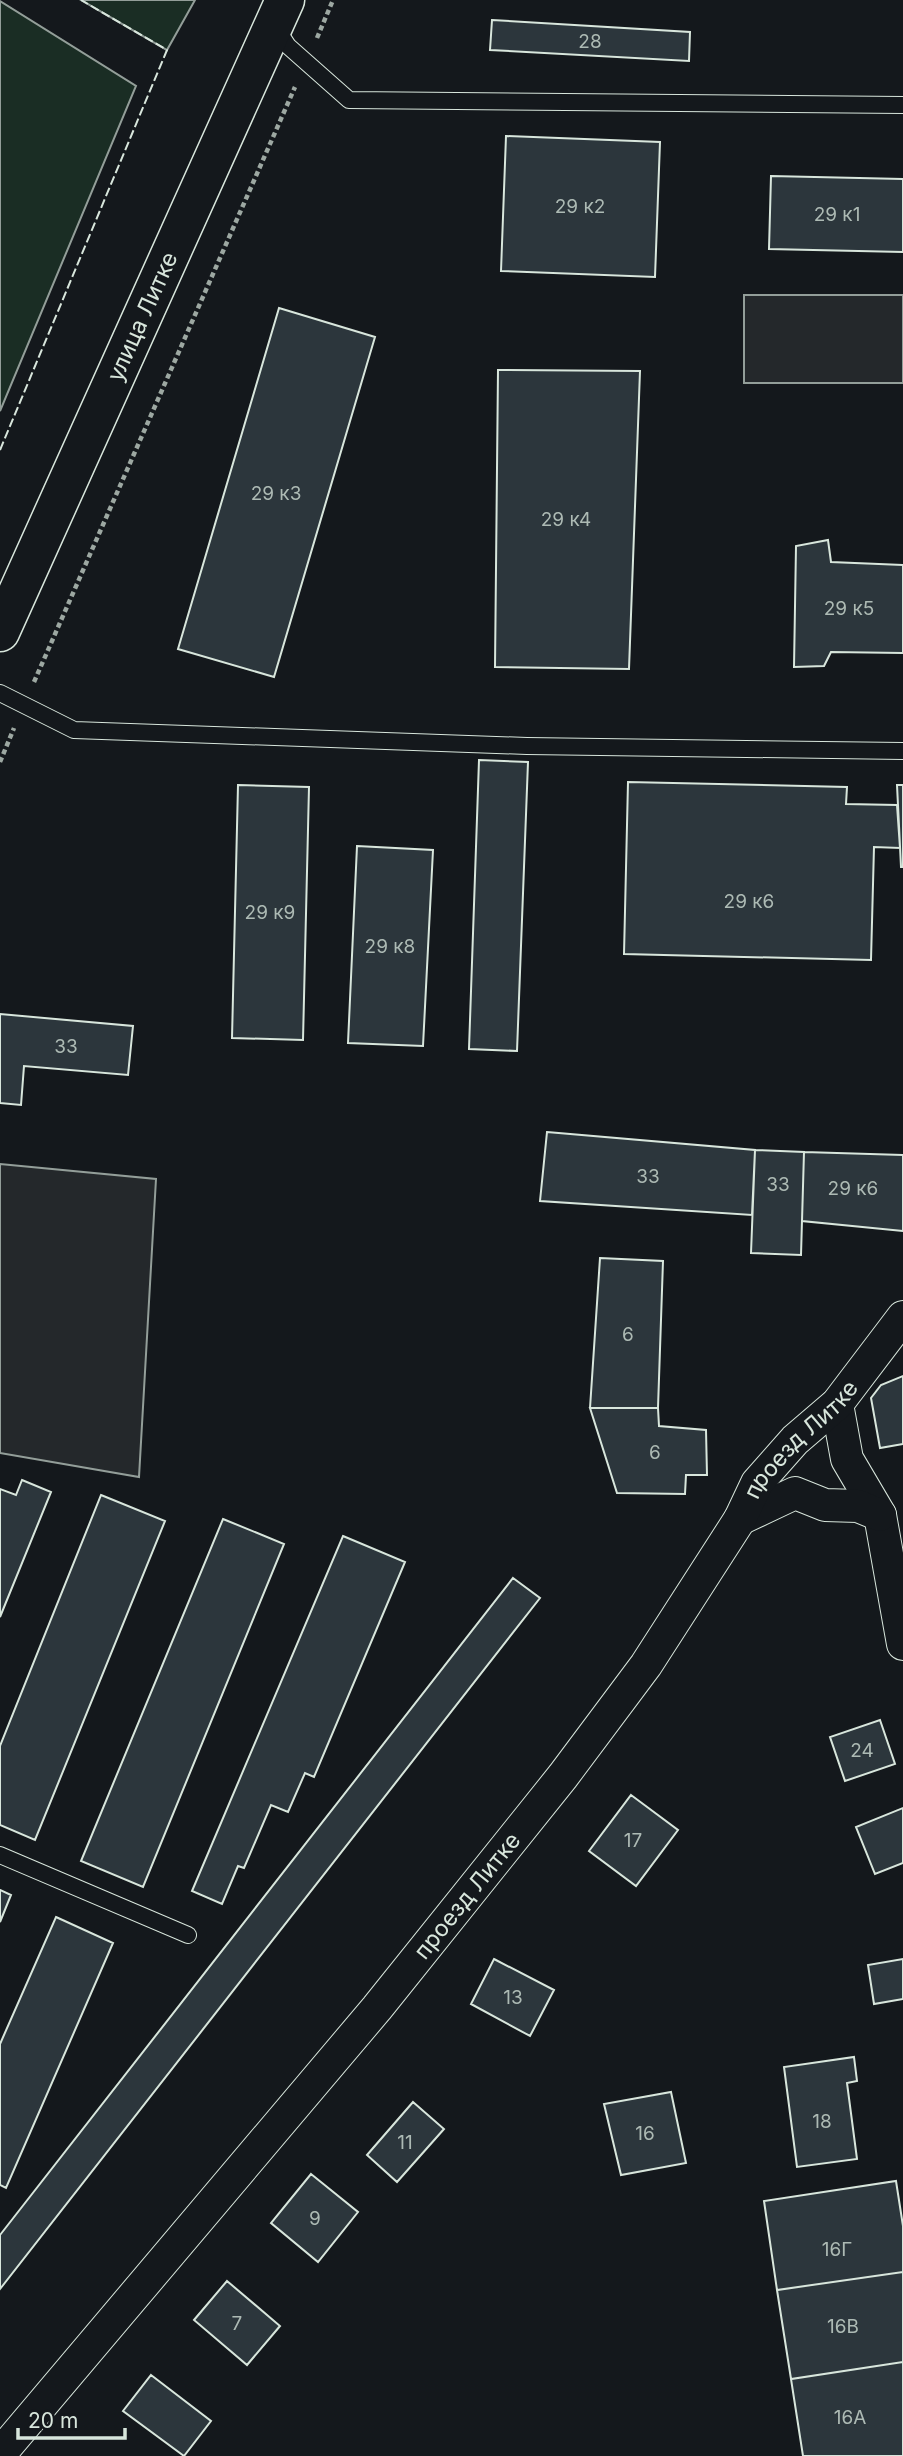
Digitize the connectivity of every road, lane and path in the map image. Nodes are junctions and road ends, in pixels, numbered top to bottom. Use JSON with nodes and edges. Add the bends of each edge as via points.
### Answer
{"nodes":[{"id":1,"x":333,"y":0,"type":"edge"},
{"id":2,"x":280,"y":12,"type":"edge"},
{"id":3,"x":306,"y":62,"type":"junction"},
{"id":4,"x":903,"y":105,"type":"edge"},
{"id":5,"x":0,"y":632,"type":"edge"},
{"id":6,"x":0,"y":693,"type":"edge"},
{"id":7,"x":24,"y":705,"type":"junction"},
{"id":8,"x":903,"y":751,"type":"edge"},
{"id":9,"x":0,"y":762,"type":"edge"},
{"id":10,"x":903,"y":1317,"type":"edge"},
{"id":11,"x":837,"y":1404,"type":"junction"},
{"id":12,"x":880,"y":1515,"type":"junction"},
{"id":13,"x":740,"y":1519,"type":"junction"},
{"id":14,"x":903,"y":1644,"type":"edge"},
{"id":15,"x":0,"y":1855,"type":"edge"},
{"id":16,"x":188,"y":1935,"type":"dead end"},
{"id":17,"x":0,"y":2454,"type":"edge"}],
"edges":[{"from":1,"to":3,"type":"path"},
{"from":2,"to":3,"type":"lane","via":[[288,46]]},
{"from":2,"to":5,"type":"main road","name":"улица Литке"},
{"from":3,"to":4,"type":"lane","via":[[349,100]]},
{"from":3,"to":7,"type":"path"},
{"from":6,"to":7,"type":"lane"},
{"from":7,"to":8,"type":"lane","via":[[74,730],[527,746]]},
{"from":7,"to":9,"type":"path"},
{"from":10,"to":11,"type":"street","name":"проезд Литке"},
{"from":11,"to":12,"type":"street","via":[[847,1460]]},
{"from":11,"to":13,"type":"street","name":"проезд Литке","via":[[794,1440],[764,1475]]},
{"from":12,"to":13,"type":"street","via":[[858,1506],[825,1505],[795,1493]]},
{"from":12,"to":14,"type":"street"},
{"from":13,"to":17,"type":"street","name":"проезд Литке","via":[[646,1665],[564,1776],[377,2008]]},
{"from":15,"to":16,"type":"lane"}]}
